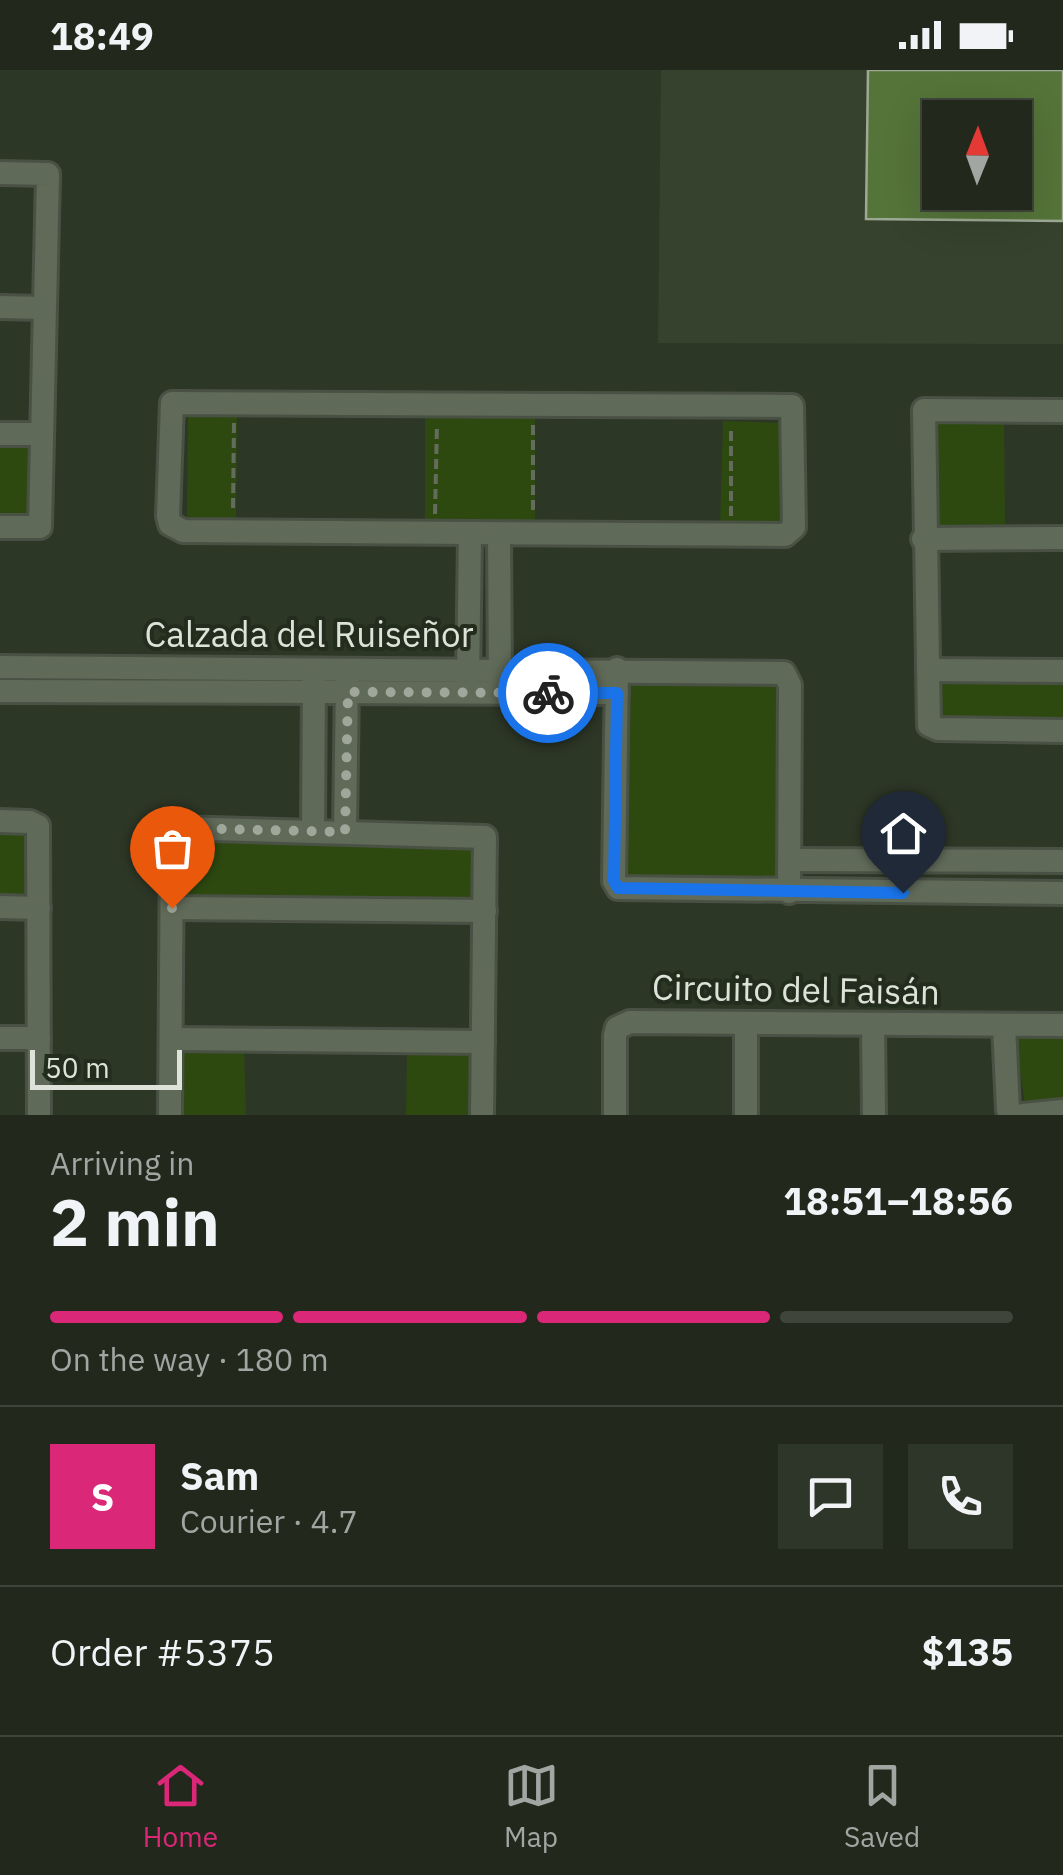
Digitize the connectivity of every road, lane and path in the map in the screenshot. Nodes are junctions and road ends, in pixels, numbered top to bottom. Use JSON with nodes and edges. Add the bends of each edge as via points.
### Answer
{"nodes":[{"id":1,"x":0,"y":173,"type":"edge"},
{"id":2,"x":0,"y":307,"type":"edge"},
{"id":3,"x":44,"y":308,"type":"junction"},
{"id":4,"x":234,"y":403,"type":"junction"},
{"id":5,"x":437,"y":404,"type":"junction"},
{"id":6,"x":533,"y":405,"type":"junction"},
{"id":7,"x":731,"y":406,"type":"junction"},
{"id":8,"x":1063,"y":411,"type":"edge"},
{"id":9,"x":0,"y":434,"type":"edge"},
{"id":10,"x":41,"y":434,"type":"junction"},
{"id":11,"x":0,"y":527,"type":"edge"},
{"id":12,"x":233,"y":532,"type":"junction"},
{"id":13,"x":435,"y":535,"type":"junction"},
{"id":14,"x":730,"y":535,"type":"junction"},
{"id":15,"x":470,"y":536,"type":"junction"},
{"id":16,"x":499,"y":536,"type":"junction"},
{"id":17,"x":534,"y":536,"type":"junction"},
{"id":18,"x":1063,"y":538,"type":"edge"},
{"id":19,"x":924,"y":539,"type":"junction"},
{"id":20,"x":0,"y":667,"type":"edge"},
{"id":21,"x":116,"y":668,"type":"junction"},
{"id":22,"x":928,"y":670,"type":"junction"},
{"id":23,"x":1063,"y":671,"type":"edge"},
{"id":24,"x":314,"y":681,"type":"junction"},
{"id":25,"x":348,"y":681,"type":"junction"},
{"id":26,"x":617,"y":681,"type":"junction"},
{"id":27,"x":468,"y":682,"type":"junction"},
{"id":28,"x":500,"y":682,"type":"junction"},
{"id":29,"x":0,"y":691,"type":"edge"},
{"id":30,"x":116,"y":692,"type":"junction"},
{"id":31,"x":1063,"y":731,"type":"edge"},
{"id":32,"x":0,"y":821,"type":"edge"},
{"id":33,"x":312,"y":831,"type":"junction"},
{"id":34,"x":345,"y":832,"type":"junction"},
{"id":35,"x":790,"y":860,"type":"junction"},
{"id":36,"x":1063,"y":861,"type":"edge"},
{"id":37,"x":790,"y":892,"type":"junction"},
{"id":38,"x":1063,"y":893,"type":"edge"},
{"id":39,"x":0,"y":907,"type":"edge"},
{"id":40,"x":39,"y":908,"type":"junction"},
{"id":41,"x":172,"y":908,"type":"junction"},
{"id":42,"x":485,"y":911,"type":"junction"},
{"id":43,"x":746,"y":1025,"type":"junction"},
{"id":44,"x":873,"y":1026,"type":"junction"},
{"id":45,"x":1004,"y":1026,"type":"junction"},
{"id":46,"x":1063,"y":1026,"type":"edge"},
{"id":47,"x":0,"y":1038,"type":"edge"},
{"id":48,"x":39,"y":1038,"type":"junction"},
{"id":49,"x":172,"y":1039,"type":"junction"},
{"id":50,"x":484,"y":1042,"type":"junction"},
{"id":51,"x":1063,"y":1110,"type":"edge"},
{"id":52,"x":40,"y":1115,"type":"edge"},
{"id":53,"x":170,"y":1115,"type":"edge"},
{"id":54,"x":482,"y":1115,"type":"edge"},
{"id":55,"x":615,"y":1115,"type":"edge"},
{"id":56,"x":746,"y":1115,"type":"edge"},
{"id":57,"x":874,"y":1115,"type":"edge"},
{"id":58,"x":1013,"y":1115,"type":"edge"},
{"id":59,"x":1023,"y":1115,"type":"edge"}],
"edges":[{"from":1,"to":3,"type":"street","via":[[48,174]]},
{"from":2,"to":3,"type":"street"},
{"from":3,"to":10,"type":"street"},
{"from":4,"to":5,"type":"street"},
{"from":4,"to":12,"type":"path"},
{"from":4,"to":12,"type":"street","via":[[172,403],[168,516],[183,531]]},
{"from":5,"to":6,"type":"street"},
{"from":5,"to":13,"type":"path"},
{"from":6,"to":7,"type":"street"},
{"from":6,"to":17,"type":"path"},
{"from":7,"to":14,"type":"path"},
{"from":7,"to":14,"type":"street","via":[[792,406],[795,519],[785,535]]},
{"from":8,"to":19,"type":"street","via":[[924,410]]},
{"from":9,"to":10,"type":"street"},
{"from":10,"to":11,"type":"street","via":[[40,527]]},
{"from":12,"to":13,"type":"street"},
{"from":13,"to":15,"type":"street"},
{"from":14,"to":17,"type":"street"},
{"from":15,"to":16,"type":"street"},
{"from":15,"to":27,"type":"street"},
{"from":16,"to":17,"type":"street"},
{"from":16,"to":28,"type":"street"},
{"from":18,"to":19,"type":"street"},
{"from":19,"to":22,"type":"street"},
{"from":20,"to":21,"type":"street","name":"Calzada del Ruiseñor"},
{"from":21,"to":24,"type":"street","name":"Calzada del Ruiseñor"},
{"from":21,"to":30,"type":"street"},
{"from":22,"to":23,"type":"street"},
{"from":22,"to":31,"type":"street","via":[[932,728]]},
{"from":24,"to":25,"type":"street","name":"Calzada del Ruiseñor"},
{"from":24,"to":30,"type":"street","name":"Calzada del Ruiseñor"},
{"from":24,"to":33,"type":"street"},
{"from":25,"to":27,"type":"street","name":"Calzada del Ruiseñor"},
{"from":25,"to":34,"type":"street"},
{"from":26,"to":28,"type":"street","name":"Calzada del Ruiseñor"},
{"from":26,"to":35,"type":"street","name":"Calzada del Ruiseñor","via":[[777,671],[789,677]]},
{"from":26,"to":37,"type":"street","via":[[615,886]]},
{"from":27,"to":28,"type":"street","name":"Calzada del Ruiseñor"},
{"from":29,"to":30,"type":"street","name":"Calzada del Ruiseñor"},
{"from":32,"to":40,"type":"street","via":[[38,826]]},
{"from":33,"to":34,"type":"street"},
{"from":33,"to":41,"type":"street","via":[[177,828]]},
{"from":34,"to":42,"type":"street","via":[[485,837]]},
{"from":35,"to":36,"type":"street"},
{"from":35,"to":37,"type":"street","name":"Calzada del Ruiseñor"},
{"from":37,"to":38,"type":"street"},
{"from":39,"to":40,"type":"street"},
{"from":40,"to":48,"type":"street"},
{"from":41,"to":42,"type":"street"},
{"from":41,"to":49,"type":"street"},
{"from":42,"to":50,"type":"street"},
{"from":43,"to":44,"type":"street","name":"Circuito del Faisán"},
{"from":43,"to":55,"type":"street","name":"Circuito del Faisán","via":[[630,1022],[617,1028]]},
{"from":43,"to":56,"type":"street"},
{"from":44,"to":45,"type":"street","name":"Circuito del Faisán"},
{"from":44,"to":57,"type":"street"},
{"from":45,"to":46,"type":"street","name":"Circuito del Faisán"},
{"from":45,"to":58,"type":"street"},
{"from":47,"to":48,"type":"street"},
{"from":48,"to":52,"type":"street"},
{"from":49,"to":50,"type":"street"},
{"from":49,"to":53,"type":"street"},
{"from":50,"to":54,"type":"street"},
{"from":51,"to":59,"type":"street"}]}
